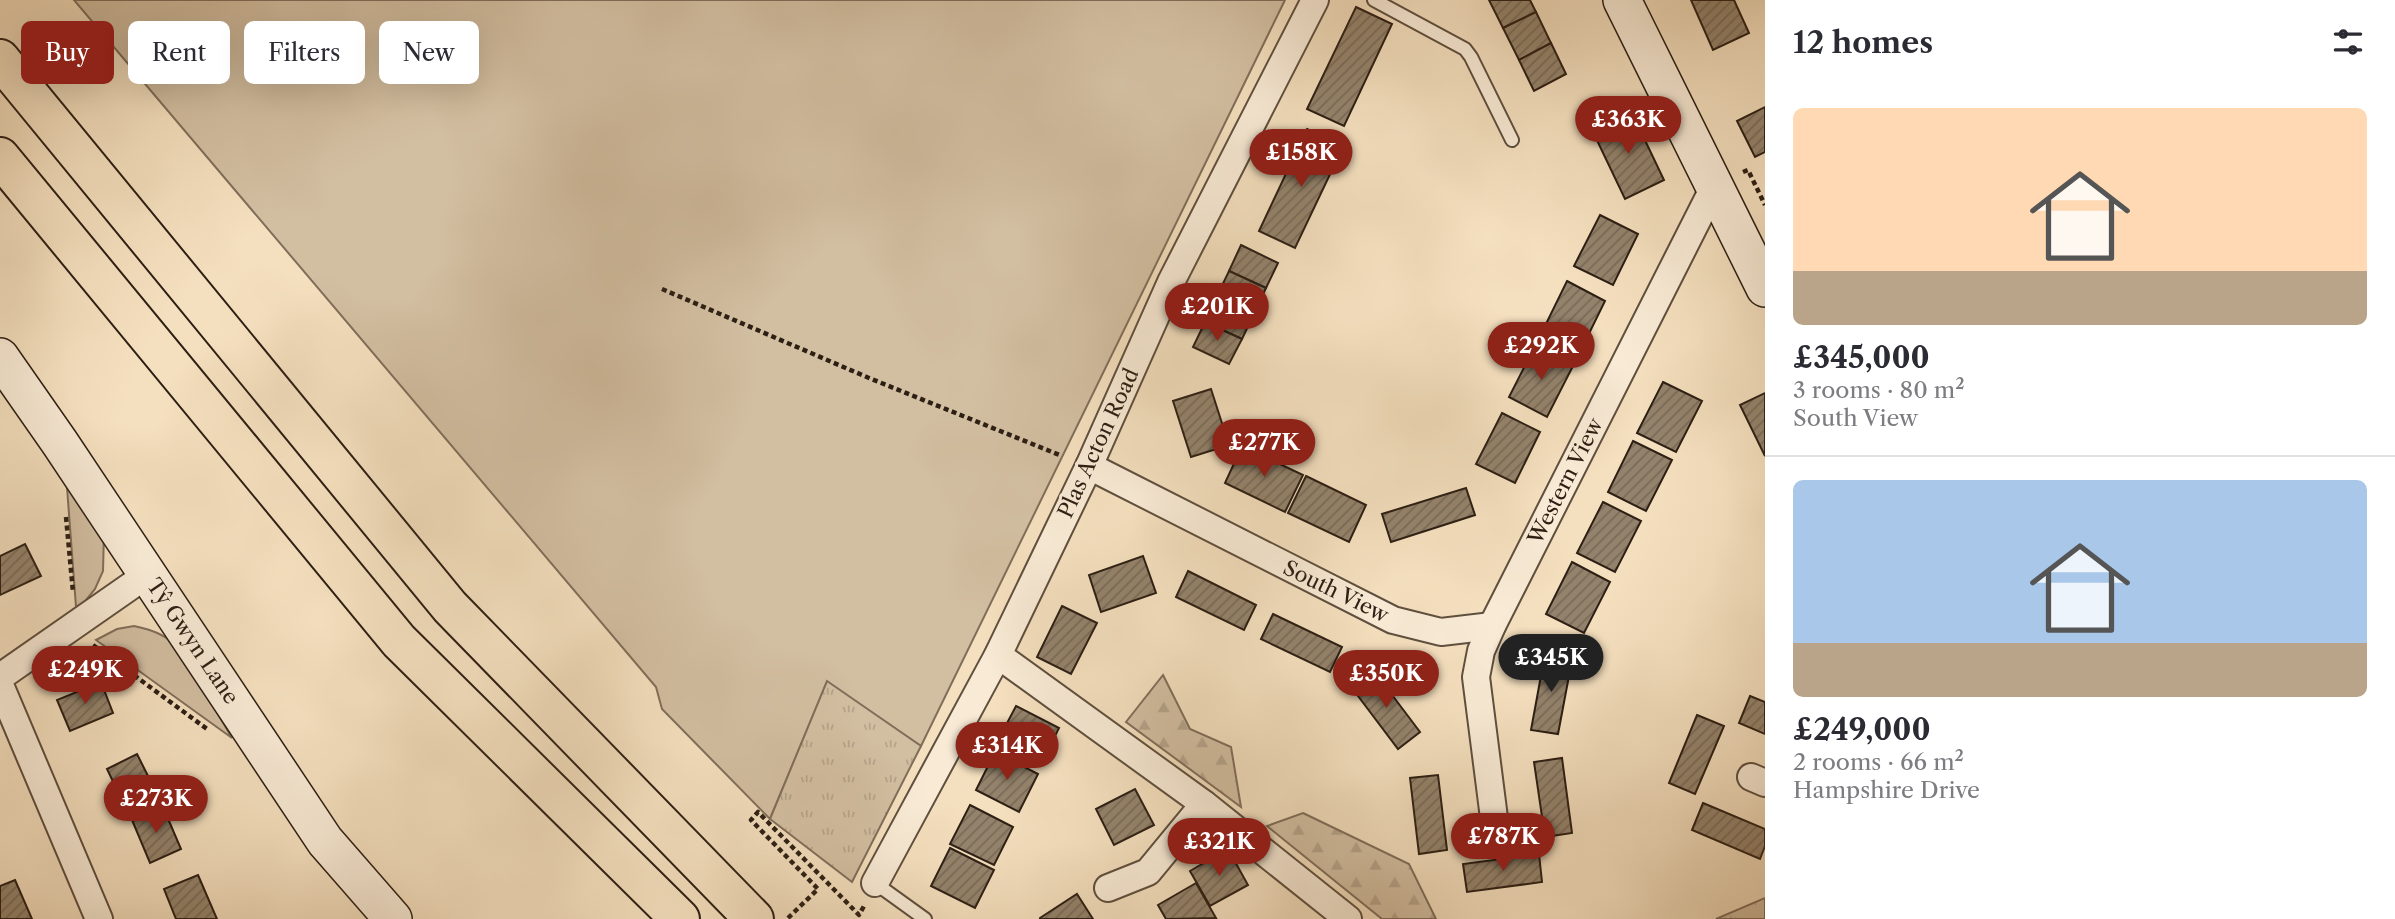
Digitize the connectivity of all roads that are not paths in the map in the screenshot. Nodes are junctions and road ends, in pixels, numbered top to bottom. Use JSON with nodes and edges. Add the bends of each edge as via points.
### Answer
{"nodes":[{"id":1,"x":1315,"y":0,"type":"edge"},
{"id":2,"x":1374,"y":0,"type":"edge"},
{"id":3,"x":1622,"y":0,"type":"edge"},
{"id":4,"x":0,"y":59,"type":"edge"},
{"id":5,"x":1512,"y":140,"type":"dead end"},
{"id":6,"x":0,"y":157,"type":"edge"},
{"id":7,"x":1714,"y":187,"type":"junction"},
{"id":8,"x":1765,"y":288,"type":"edge"},
{"id":9,"x":0,"y":357,"type":"edge"},
{"id":10,"x":1088,"y":466,"type":"junction"},
{"id":11,"x":148,"y":574,"type":"junction"},
{"id":12,"x":1492,"y":626,"type":"junction"},
{"id":13,"x":998,"y":655,"type":"junction"},
{"id":14,"x":0,"y":677,"type":"edge"},
{"id":15,"x":0,"y":685,"type":"edge"},
{"id":16,"x":1204,"y":804,"type":"junction"},
{"id":17,"x":1494,"y":818,"type":"dead end"},
{"id":18,"x":875,"y":883,"type":"joint"},
{"id":19,"x":1108,"y":888,"type":"dead end"},
{"id":20,"x":99,"y":919,"type":"edge"},
{"id":21,"x":393,"y":919,"type":"edge"},
{"id":22,"x":680,"y":919,"type":"edge"},
{"id":23,"x":754,"y":919,"type":"edge"},
{"id":24,"x":925,"y":919,"type":"edge"},
{"id":25,"x":1348,"y":919,"type":"edge"}],
"edges":[{"from":1,"to":10,"type":"street","name":"Plas Acton Road","via":[[1171,282]]},
{"from":2,"to":5,"type":"lane","via":[[1465,48]]},
{"from":3,"to":7,"type":"street"},
{"from":4,"to":23,"type":"highway","via":[[450,607]]},
{"from":6,"to":22,"type":"highway","via":[[399,641]]},
{"from":7,"to":8,"type":"street"},
{"from":7,"to":12,"type":"street","name":"Western View"},
{"from":9,"to":11,"type":"street","name":"Tŷ Gwyn Lane"},
{"from":10,"to":12,"type":"street","name":"South View","via":[[1393,620],[1441,632]]},
{"from":10,"to":13,"type":"street","name":"Plas Acton Road"},
{"from":11,"to":14,"type":"street"},
{"from":11,"to":21,"type":"street","name":"Tŷ Gwyn Lane","via":[[325,841]]},
{"from":12,"to":17,"type":"street","via":[[1476,677]]},
{"from":13,"to":16,"type":"street"},
{"from":13,"to":18,"type":"street","name":"Plas Acton Road"},
{"from":15,"to":20,"type":"street"},
{"from":16,"to":19,"type":"street","via":[[1148,872]]},
{"from":16,"to":25,"type":"street"},
{"from":18,"to":24,"type":"lane"}]}
